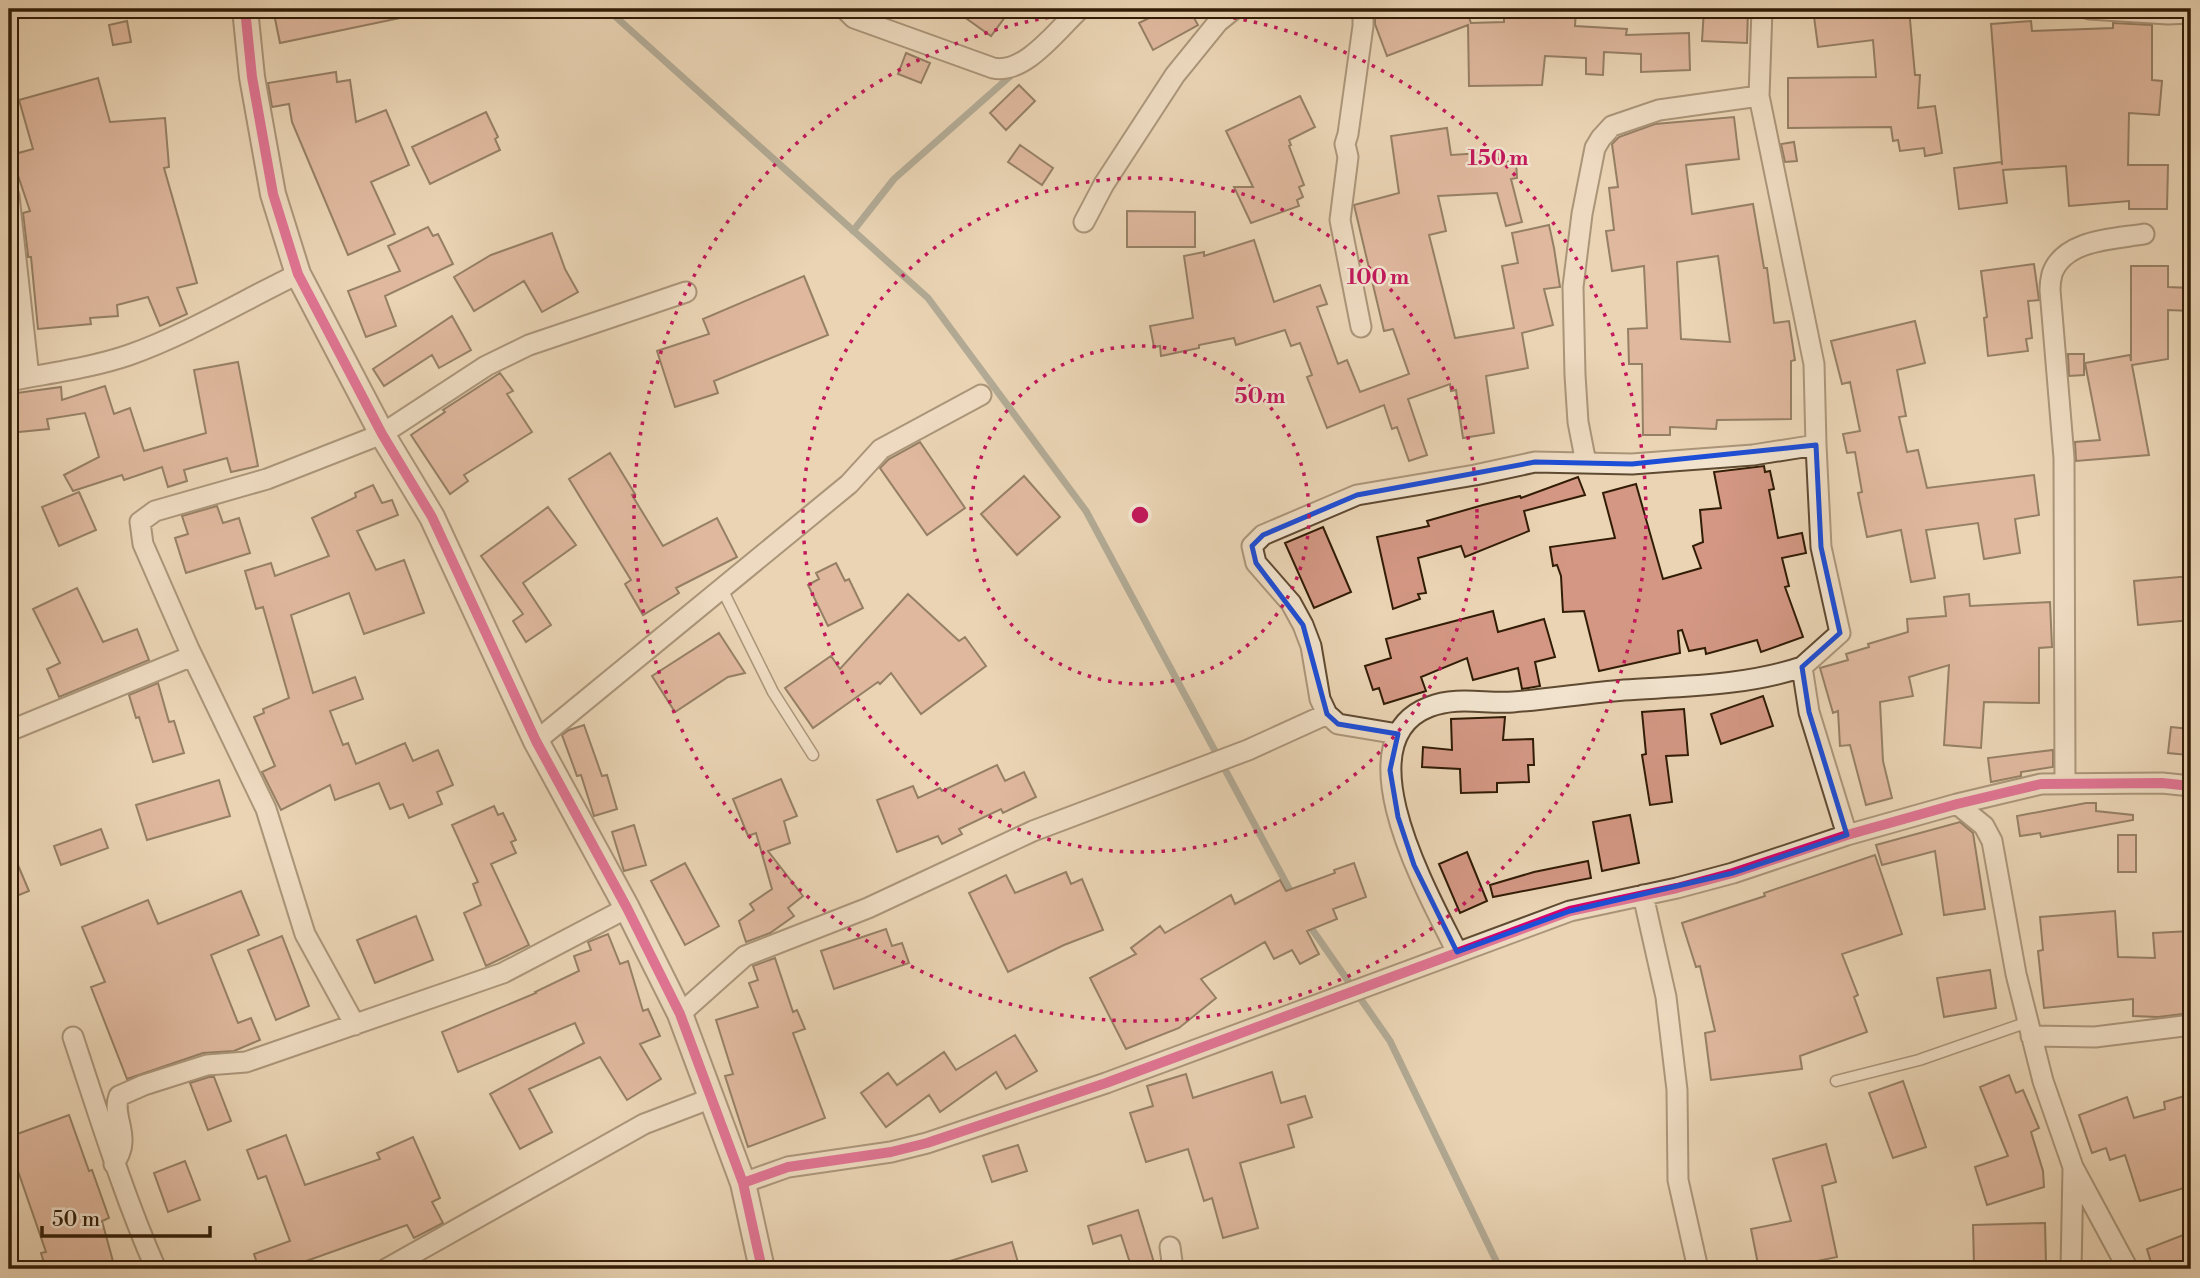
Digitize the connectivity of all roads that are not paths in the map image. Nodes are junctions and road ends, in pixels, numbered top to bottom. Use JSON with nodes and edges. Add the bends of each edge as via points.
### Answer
{"nodes":[{"id":1,"x":245,"y":9,"type":"edge"},
{"id":2,"x":845,"y":9,"type":"edge"},
{"id":3,"x":1080,"y":9,"type":"edge"},
{"id":4,"x":1234,"y":9,"type":"edge"},
{"id":5,"x":1363,"y":9,"type":"edge"},
{"id":6,"x":1762,"y":9,"type":"edge"},
{"id":7,"x":2089,"y":9,"type":"edge"},
{"id":8,"x":2191,"y":13,"type":"edge"},
{"id":9,"x":1759,"y":96,"type":"junction"},
{"id":10,"x":9,"y":196,"type":"edge"},
{"id":11,"x":1084,"y":222,"type":"dead end"},
{"id":12,"x":2144,"y":234,"type":"dead end"},
{"id":13,"x":298,"y":274,"type":"junction"},
{"id":14,"x":686,"y":292,"type":"dead end"},
{"id":15,"x":1361,"y":327,"type":"dead end"},
{"id":16,"x":29,"y":377,"type":"junction"},
{"id":17,"x":9,"y":381,"type":"edge"},
{"id":18,"x":981,"y":395,"type":"dead end"},
{"id":19,"x":382,"y":433,"type":"junction"},
{"id":20,"x":1815,"y":445,"type":"junction"},
{"id":21,"x":1586,"y":463,"type":"junction"},
{"id":22,"x":722,"y":589,"type":"junction"},
{"id":23,"x":192,"y":656,"type":"junction"},
{"id":24,"x":1802,"y":667,"type":"junction"},
{"id":25,"x":1327,"y":714,"type":"junction"},
{"id":26,"x":9,"y":731,"type":"edge"},
{"id":27,"x":1398,"y":734,"type":"junction"},
{"id":28,"x":536,"y":741,"type":"junction"},
{"id":29,"x":813,"y":755,"type":"dead end"},
{"id":30,"x":2065,"y":783,"type":"junction"},
{"id":31,"x":2191,"y":786,"type":"edge"},
{"id":32,"x":1957,"y":804,"type":"junction"},
{"id":33,"x":1847,"y":835,"type":"junction"},
{"id":34,"x":1643,"y":895,"type":"junction"},
{"id":35,"x":627,"y":908,"type":"junction"},
{"id":36,"x":1457,"y":953,"type":"junction"},
{"id":37,"x":680,"y":1014,"type":"junction"},
{"id":38,"x":355,"y":1025,"type":"junction"},
{"id":39,"x":2191,"y":1025,"type":"edge"},
{"id":40,"x":2030,"y":1029,"type":"junction"},
{"id":41,"x":73,"y":1037,"type":"dead end"},
{"id":42,"x":1836,"y":1081,"type":"dead end"},
{"id":43,"x":712,"y":1098,"type":"junction"},
{"id":44,"x":114,"y":1164,"type":"junction"},
{"id":45,"x":2073,"y":1167,"type":"junction"},
{"id":46,"x":743,"y":1183,"type":"junction"},
{"id":47,"x":1170,"y":1247,"type":"dead end"},
{"id":48,"x":156,"y":1269,"type":"edge"},
{"id":49,"x":386,"y":1269,"type":"edge"},
{"id":50,"x":762,"y":1269,"type":"edge"},
{"id":51,"x":1173,"y":1269,"type":"edge"},
{"id":52,"x":1698,"y":1269,"type":"edge"},
{"id":53,"x":2071,"y":1269,"type":"edge"},
{"id":54,"x":2128,"y":1269,"type":"edge"}],
"edges":[{"from":1,"to":13,"type":"street","via":[[273,194]]},
{"from":2,"to":3,"type":"street","via":[[854,18],[1006,69],[1026,61]]},
{"from":4,"to":11,"type":"street","via":[[1175,75]]},
{"from":5,"to":15,"type":"street","via":[[1340,220]]},
{"from":6,"to":9,"type":"street"},
{"from":7,"to":8,"type":"street"},
{"from":9,"to":20,"type":"street","via":[[1814,364]]},
{"from":9,"to":21,"type":"street","via":[[1659,110],[1612,126],[1595,148],[1573,287],[1574,375]]},
{"from":10,"to":16,"type":"street"},
{"from":12,"to":30,"type":"street","via":[[2072,250],[2053,272],[2050,290],[2064,458]]},
{"from":13,"to":16,"type":"street","via":[[129,355]]},
{"from":13,"to":19,"type":"street"},
{"from":14,"to":19,"type":"street","via":[[529,345],[486,366]]},
{"from":16,"to":17,"type":"street"},
{"from":18,"to":22,"type":"street","via":[[881,449],[849,484]]},
{"from":19,"to":23,"type":"street","via":[[267,479],[155,511],[140,522],[143,544]]},
{"from":19,"to":28,"type":"street","via":[[432,517]]},
{"from":20,"to":21,"type":"street","via":[[1740,456]]},
{"from":20,"to":24,"type":"street","via":[[1821,547],[1840,633]]},
{"from":21,"to":25,"type":"street","via":[[1535,462],[1357,495],[1263,535],[1252,547],[1256,563],[1291,603],[1303,625]]},
{"from":22,"to":28,"type":"street"},
{"from":22,"to":29,"type":"lane","via":[[772,692]]},
{"from":23,"to":26,"type":"street"},
{"from":23,"to":38,"type":"street","via":[[266,809],[305,934]]},
{"from":24,"to":27,"type":"street","via":[[1741,682],[1511,702],[1447,702],[1412,716]]},
{"from":24,"to":33,"type":"street","via":[[1809,712]]},
{"from":25,"to":27,"type":"street","via":[[1338,724]]},
{"from":25,"to":37,"type":"street","via":[[1248,750],[1032,831],[868,908],[746,956]]},
{"from":27,"to":36,"type":"street","via":[[1390,770],[1398,817],[1414,865]]},
{"from":28,"to":35,"type":"street"},
{"from":30,"to":31,"type":"street"},
{"from":30,"to":32,"type":"street","via":[[2041,784]]},
{"from":32,"to":33,"type":"street"},
{"from":32,"to":40,"type":"street","via":[[1984,826],[1992,841]]},
{"from":33,"to":34,"type":"street","via":[[1733,873]]},
{"from":34,"to":36,"type":"street","via":[[1570,911]]},
{"from":34,"to":52,"type":"street","via":[[1667,997],[1677,1090],[1678,1180]]},
{"from":35,"to":37,"type":"street"},
{"from":35,"to":38,"type":"street","via":[[503,973]]},
{"from":36,"to":46,"type":"street","via":[[1106,1083],[928,1143],[788,1167]]},
{"from":37,"to":43,"type":"street"},
{"from":38,"to":44,"type":"street","via":[[246,1062],[207,1065],[120,1096],[116,1103],[122,1140]]},
{"from":39,"to":40,"type":"street","via":[[2095,1037]]},
{"from":40,"to":42,"type":"lane"},
{"from":40,"to":45,"type":"street"},
{"from":41,"to":44,"type":"street"},
{"from":43,"to":46,"type":"street"},
{"from":43,"to":49,"type":"street","via":[[644,1124]]},
{"from":44,"to":48,"type":"street"},
{"from":45,"to":53,"type":"street"},
{"from":45,"to":54,"type":"street"},
{"from":46,"to":50,"type":"street"},
{"from":47,"to":51,"type":"street"}]}
